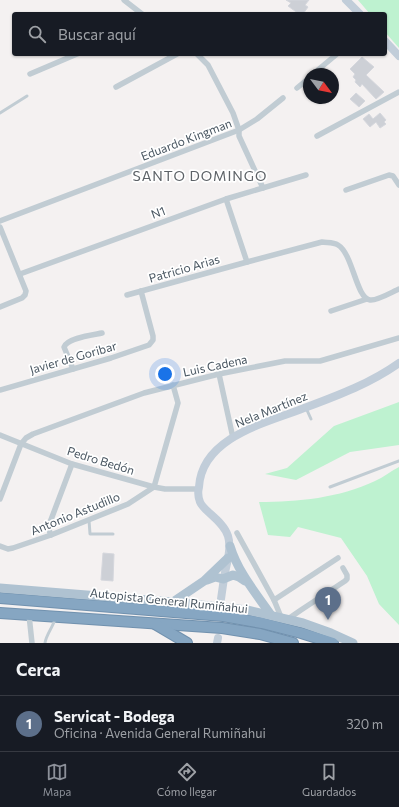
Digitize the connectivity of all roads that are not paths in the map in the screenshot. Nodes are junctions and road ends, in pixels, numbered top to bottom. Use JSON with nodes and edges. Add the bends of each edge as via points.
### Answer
{"nodes":[{"id":1,"x":124,"y":0,"type":"edge"},
{"id":2,"x":346,"y":0,"type":"edge"},
{"id":3,"x":139,"y":12,"type":"edge"},
{"id":4,"x":358,"y":12,"type":"edge"},
{"id":5,"x":387,"y":43,"type":"edge"},
{"id":6,"x":72,"y":56,"type":"edge"},
{"id":7,"x":173,"y":56,"type":"edge"},
{"id":8,"x":199,"y":56,"type":"edge"},
{"id":9,"x":335,"y":56,"type":"edge"},
{"id":10,"x":399,"y":56,"type":"edge"},
{"id":11,"x":320,"y":68,"type":"edge"},
{"id":12,"x":30,"y":74,"type":"dead end"},
{"id":13,"x":303,"y":83,"type":"edge"},
{"id":14,"x":116,"y":87,"type":"dead end"},
{"id":15,"x":298,"y":88,"type":"dead end"},
{"id":16,"x":399,"y":92,"type":"edge"},
{"id":17,"x":27,"y":96,"type":"dead end"},
{"id":18,"x":283,"y":98,"type":"dead end"},
{"id":19,"x":0,"y":114,"type":"edge"},
{"id":20,"x":239,"y":130,"type":"junction"},
{"id":21,"x":317,"y":136,"type":"dead end"},
{"id":22,"x":306,"y":175,"type":"dead end"},
{"id":23,"x":399,"y":185,"type":"edge"},
{"id":24,"x":263,"y":188,"type":"junction"},
{"id":25,"x":346,"y":190,"type":"dead end"},
{"id":26,"x":226,"y":199,"type":"junction"},
{"id":27,"x":0,"y":221,"type":"edge"},
{"id":28,"x":0,"y":227,"type":"edge"},
{"id":29,"x":247,"y":262,"type":"junction"},
{"id":30,"x":20,"y":274,"type":"junction"},
{"id":31,"x":399,"y":289,"type":"edge"},
{"id":32,"x":141,"y":291,"type":"junction"},
{"id":33,"x":127,"y":295,"type":"dead end"},
{"id":34,"x":367,"y":299,"type":"junction"},
{"id":35,"x":0,"y":307,"type":"edge"},
{"id":36,"x":331,"y":311,"type":"dead end"},
{"id":37,"x":102,"y":333,"type":"dead end"},
{"id":38,"x":399,"y":338,"type":"edge"},
{"id":39,"x":399,"y":363,"type":"edge"},
{"id":40,"x":73,"y":369,"type":"junction"},
{"id":41,"x":219,"y":374,"type":"junction"},
{"id":42,"x":173,"y":385,"type":"junction"},
{"id":43,"x":0,"y":390,"type":"edge"},
{"id":44,"x":306,"y":408,"type":"junction"},
{"id":45,"x":311,"y":419,"type":"dead end"},
{"id":46,"x":0,"y":436,"type":"edge"},
{"id":47,"x":233,"y":438,"type":"junction"},
{"id":48,"x":21,"y":444,"type":"junction"},
{"id":49,"x":399,"y":461,"type":"edge"},
{"id":50,"x":72,"y":464,"type":"junction"},
{"id":51,"x":154,"y":486,"type":"junction"},
{"id":52,"x":330,"y":487,"type":"dead end"},
{"id":53,"x":198,"y":489,"type":"junction"},
{"id":54,"x":0,"y":499,"type":"edge"},
{"id":55,"x":89,"y":520,"type":"junction"},
{"id":56,"x":237,"y":533,"type":"dead end"},
{"id":57,"x":113,"y":534,"type":"dead end"},
{"id":58,"x":51,"y":535,"type":"junction"},
{"id":59,"x":0,"y":546,"type":"edge"},
{"id":60,"x":230,"y":546,"type":"junction"},
{"id":61,"x":228,"y":558,"type":"junction"},
{"id":62,"x":338,"y":558,"type":"dead end"},
{"id":63,"x":342,"y":568,"type":"dead end"},
{"id":64,"x":223,"y":579,"type":"junction"},
{"id":65,"x":204,"y":581,"type":"junction"},
{"id":66,"x":249,"y":585,"type":"junction"},
{"id":67,"x":0,"y":588,"type":"edge"},
{"id":68,"x":0,"y":598,"type":"edge"},
{"id":69,"x":221,"y":599,"type":"dead end"},
{"id":70,"x":274,"y":600,"type":"junction"},
{"id":71,"x":173,"y":602,"type":"junction"},
{"id":72,"x":0,"y":613,"type":"edge"},
{"id":73,"x":29,"y":615,"type":"junction"},
{"id":74,"x":271,"y":615,"type":"junction"},
{"id":75,"x":56,"y":617,"type":"junction"},
{"id":76,"x":285,"y":618,"type":"junction"},
{"id":77,"x":154,"y":623,"type":"junction"},
{"id":78,"x":32,"y":643,"type":"edge"},
{"id":79,"x":45,"y":643,"type":"edge"},
{"id":80,"x":187,"y":643,"type":"edge"},
{"id":81,"x":293,"y":643,"type":"edge"},
{"id":82,"x":333,"y":643,"type":"edge"},
{"id":83,"x":353,"y":643,"type":"edge"}],
"edges":[{"from":1,"to":3,"type":"street"},
{"from":2,"to":4,"type":"main road"},
{"from":5,"to":10,"type":"main road"},
{"from":6,"to":12,"type":"street"},
{"from":7,"to":14,"type":"street"},
{"from":8,"to":20,"type":"street","via":[[208,65]]},
{"from":9,"to":11,"type":"street"},
{"from":13,"to":15,"type":"street"},
{"from":16,"to":21,"type":"street"},
{"from":17,"to":19,"type":"lane"},
{"from":18,"to":20,"type":"street","name":"Eduardo Kingman","via":[[258,119]]},
{"from":20,"to":24,"type":"street","via":[[239,136]]},
{"from":20,"to":27,"type":"street","name":"Eduardo Kingman"},
{"from":22,"to":24,"type":"street","name":"N1"},
{"from":23,"to":25,"type":"street","via":[[393,176],[389,175]]},
{"from":24,"to":26,"type":"street","name":"N1"},
{"from":26,"to":29,"type":"street"},
{"from":26,"to":30,"type":"street","name":"N1"},
{"from":28,"to":30,"type":"street"},
{"from":29,"to":32,"type":"street","name":"Patricio Arias"},
{"from":29,"to":34,"type":"street","name":"Patricio Arias","via":[[322,242],[338,245],[348,258]]},
{"from":30,"to":35,"type":"street","via":[[25,295]]},
{"from":31,"to":34,"type":"street","via":[[376,299]]},
{"from":32,"to":33,"type":"street","name":"Patricio Arias"},
{"from":32,"to":40,"type":"street","name":"Javier de Goribar","via":[[152,330],[151,343]]},
{"from":34,"to":36,"type":"street"},
{"from":37,"to":40,"type":"street","via":[[65,344]]},
{"from":38,"to":41,"type":"street","name":"Luis Cadena","via":[[320,361],[285,361]]},
{"from":39,"to":44,"type":"main road","name":"Nela Martínez","via":[[366,383]]},
{"from":40,"to":43,"type":"street","name":"Javier de Goribar"},
{"from":41,"to":42,"type":"street","name":"Luis Cadena"},
{"from":41,"to":47,"type":"street"},
{"from":42,"to":48,"type":"street","name":"Luis Cadena","via":[[144,393],[33,434]]},
{"from":42,"to":51,"type":"street","via":[[178,403]]},
{"from":44,"to":45,"type":"lane"},
{"from":44,"to":47,"type":"main road","name":"Nela Martínez","via":[[253,427]]},
{"from":46,"to":48,"type":"street","name":"Pedro Bedón"},
{"from":47,"to":53,"type":"main road","name":"Nela Martínez","via":[[206,463]]},
{"from":48,"to":50,"type":"street","name":"Pedro Bedón"},
{"from":48,"to":54,"type":"street"},
{"from":49,"to":52,"type":"lane"},
{"from":50,"to":51,"type":"street","name":"Pedro Bedón"},
{"from":50,"to":58,"type":"street","via":[[49,525]]},
{"from":51,"to":53,"type":"street","name":"Pedro Bedón","via":[[165,489]]},
{"from":51,"to":55,"type":"street","name":"Antonio Astudillo","via":[[128,504]]},
{"from":53,"to":60,"type":"main road","via":[[201,504],[222,524],[229,537]]},
{"from":55,"to":57,"type":"lane","via":[[90,534]]},
{"from":55,"to":58,"type":"street","name":"Antonio Astudillo"},
{"from":56,"to":70,"type":"street"},
{"from":58,"to":59,"type":"street","name":"Antonio Astudillo","via":[[13,548]]},
{"from":60,"to":61,"type":"main road"},
{"from":60,"to":66,"type":"main road","via":[[237,566]]},
{"from":61,"to":64,"type":"main road"},
{"from":61,"to":65,"type":"main road"},
{"from":62,"to":70,"type":"street"},
{"from":63,"to":76,"type":"street","via":[[347,575],[345,581]]},
{"from":64,"to":65,"type":"main road","via":[[215,577]]},
{"from":64,"to":66,"type":"main road","via":[[235,576]]},
{"from":64,"to":69,"type":"main road"},
{"from":65,"to":71,"type":"main road"},
{"from":66,"to":74,"type":"main road"},
{"from":67,"to":71,"type":"main road"},
{"from":68,"to":82,"type":"highway","name":"Autopista General Rumiñahui","via":[[223,616],[262,623]]},
{"from":70,"to":76,"type":"street"},
{"from":71,"to":74,"type":"main road"},
{"from":72,"to":73,"type":"highway","name":"Autopista General Rumiñahui"},
{"from":73,"to":75,"type":"highway","name":"Autopista General Rumiñahui"},
{"from":73,"to":78,"type":"street"},
{"from":74,"to":76,"type":"main road"},
{"from":75,"to":77,"type":"highway","name":"Autopista General Rumiñahui"},
{"from":75,"to":79,"type":"lane"},
{"from":76,"to":83,"type":"main road"},
{"from":77,"to":80,"type":"highway"},
{"from":77,"to":81,"type":"highway","name":"Autopista General Rumiñahui","via":[[222,628]]}]}
